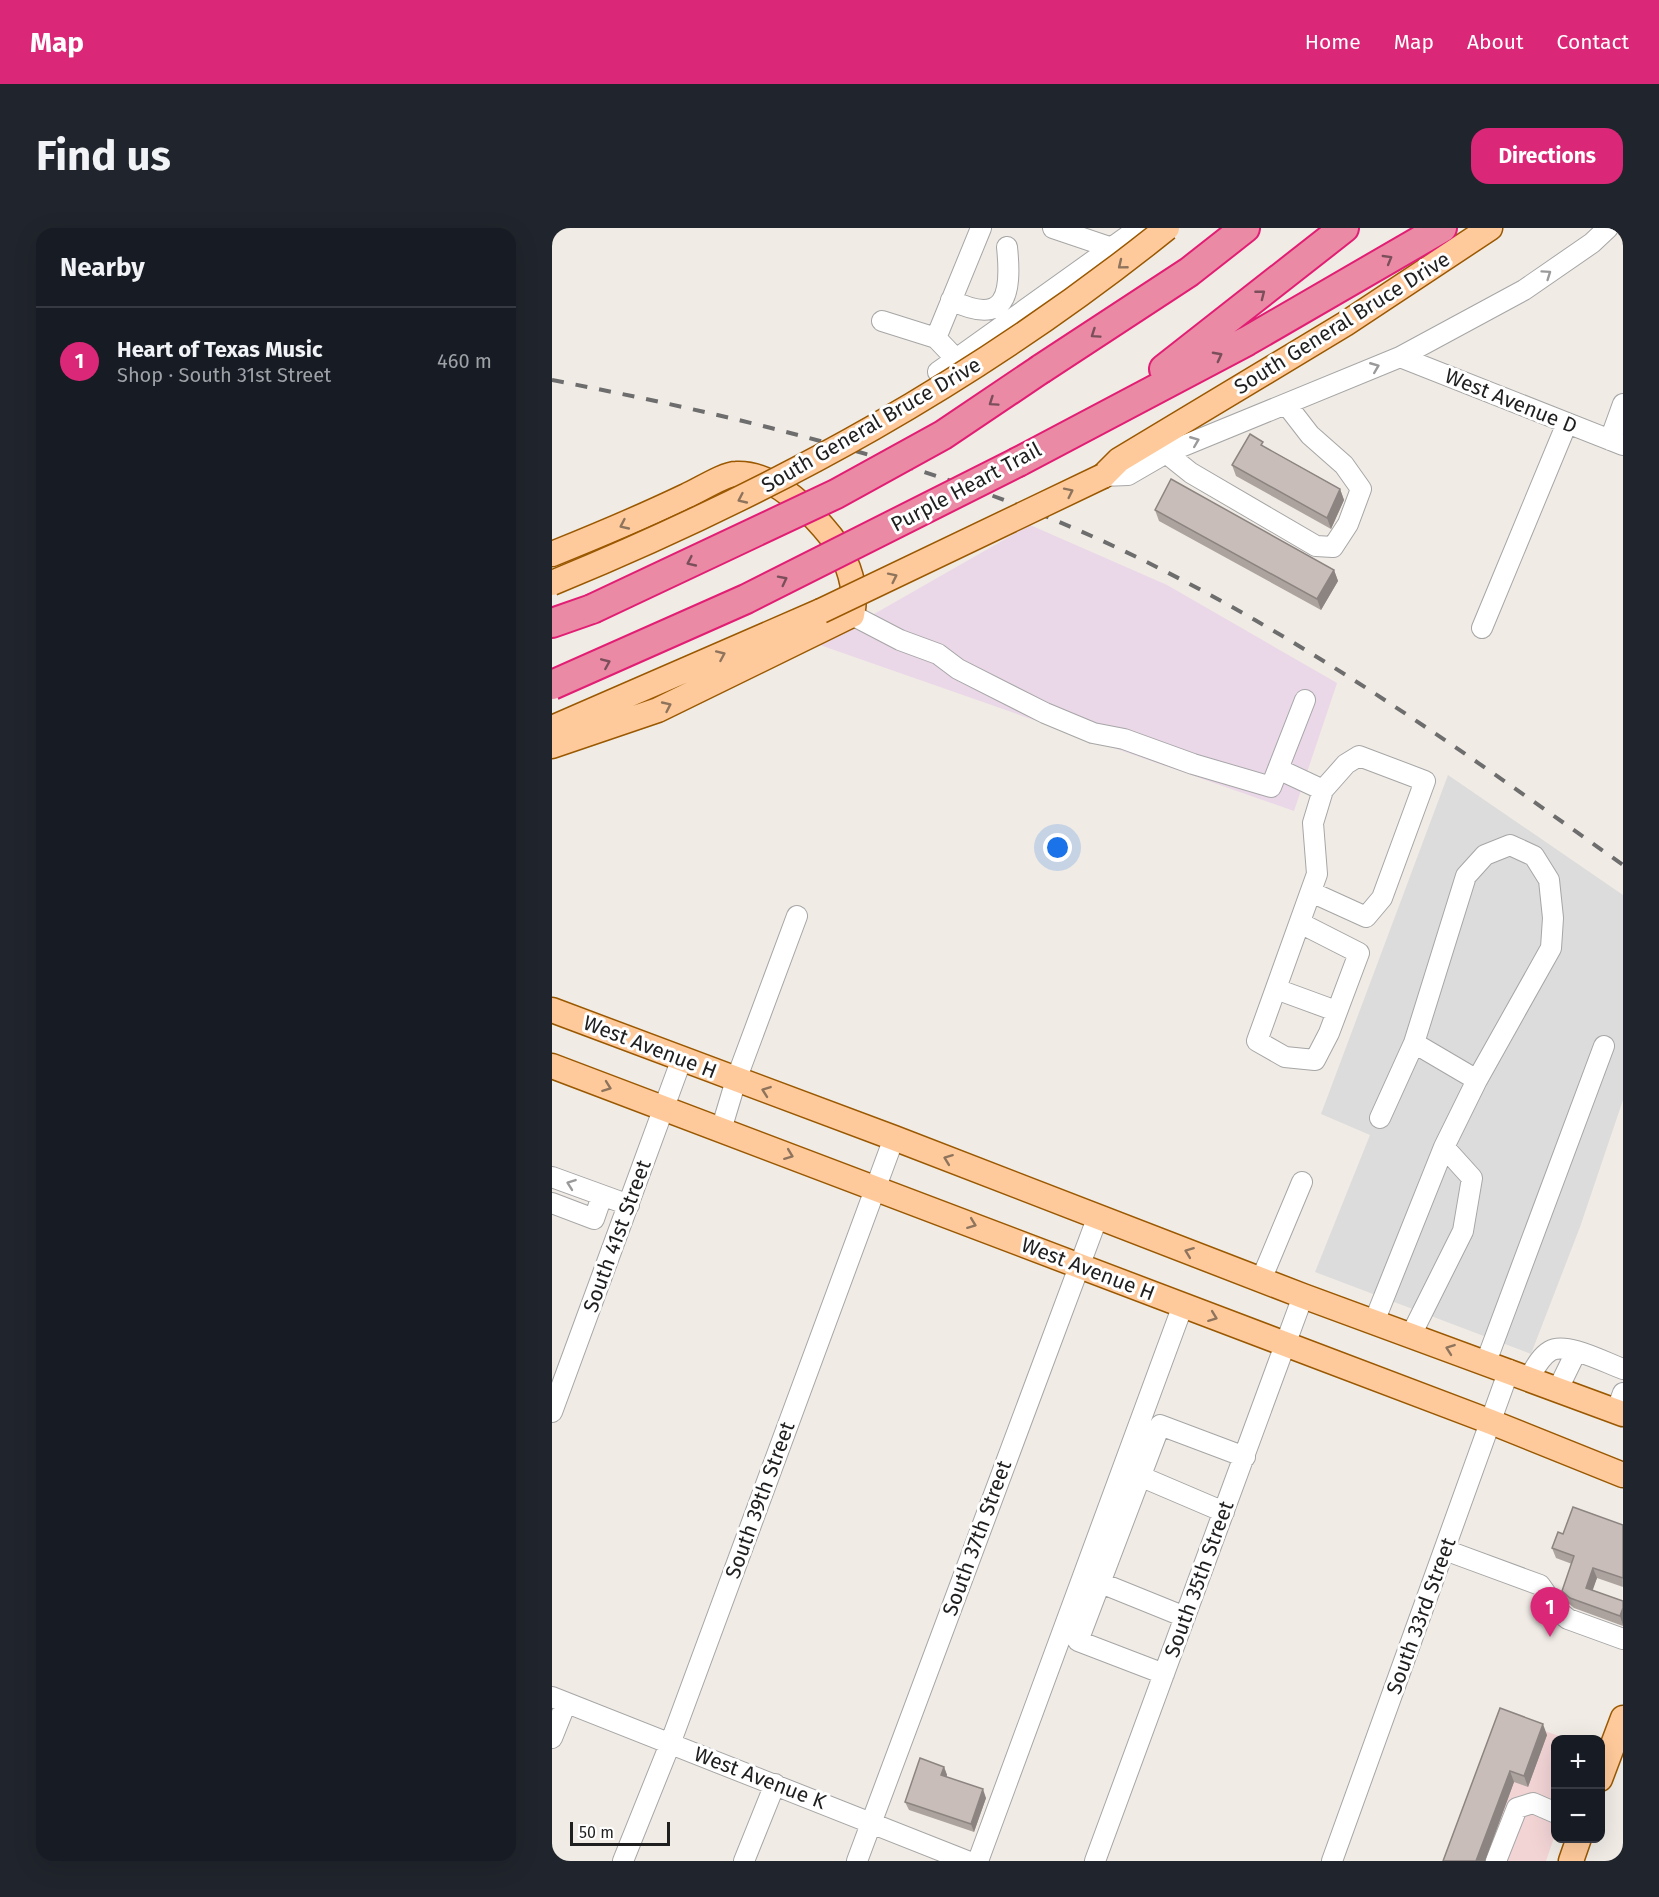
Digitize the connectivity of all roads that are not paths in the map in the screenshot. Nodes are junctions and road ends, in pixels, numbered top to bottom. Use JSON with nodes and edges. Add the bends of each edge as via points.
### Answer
{"nodes":[{"id":1,"x":981,"y":228,"type":"edge"},
{"id":2,"x":1053,"y":228,"type":"edge"},
{"id":3,"x":1138,"y":228,"type":"edge"},
{"id":4,"x":1167,"y":228,"type":"edge"},
{"id":5,"x":1230,"y":228,"type":"edge"},
{"id":6,"x":1245,"y":228,"type":"edge"},
{"id":7,"x":1344,"y":228,"type":"edge"},
{"id":8,"x":1442,"y":228,"type":"edge"},
{"id":9,"x":1490,"y":228,"type":"edge"},
{"id":10,"x":1608,"y":228,"type":"edge"},
{"id":11,"x":1007,"y":247,"type":"dead end"},
{"id":12,"x":1112,"y":248,"type":"junction"},
{"id":13,"x":1189,"y":272,"type":"junction"},
{"id":14,"x":951,"y":300,"type":"junction"},
{"id":15,"x":882,"y":321,"type":"dead end"},
{"id":16,"x":936,"y":338,"type":"junction"},
{"id":17,"x":1400,"y":357,"type":"junction"},
{"id":18,"x":956,"y":359,"type":"junction"},
{"id":19,"x":938,"y":372,"type":"dead end"},
{"id":20,"x":1286,"y":404,"type":"junction"},
{"id":21,"x":1623,"y":405,"type":"edge"},
{"id":22,"x":1567,"y":423,"type":"junction"},
{"id":23,"x":1616,"y":443,"type":"edge"},
{"id":24,"x":1166,"y":453,"type":"junction"},
{"id":25,"x":1018,"y":462,"type":"junction"},
{"id":26,"x":1103,"y":476,"type":"junction"},
{"id":27,"x":552,"y":554,"type":"edge"},
{"id":28,"x":552,"y":583,"type":"edge"},
{"id":29,"x":852,"y":615,"type":"junction"},
{"id":30,"x":552,"y":624,"type":"edge"},
{"id":31,"x":1482,"y":628,"type":"dead end"},
{"id":32,"x":552,"y":685,"type":"edge"},
{"id":33,"x":1305,"y":700,"type":"dead end"},
{"id":34,"x":552,"y":728,"type":"edge"},
{"id":35,"x":552,"y":746,"type":"edge"},
{"id":36,"x":1278,"y":769,"type":"junction"},
{"id":37,"x":1323,"y":790,"type":"junction"},
{"id":38,"x":1311,"y":892,"type":"junction"},
{"id":39,"x":797,"y":916,"type":"dead end"},
{"id":40,"x":1300,"y":923,"type":"junction"},
{"id":41,"x":1276,"y":989,"type":"junction"},
{"id":42,"x":552,"y":1010,"type":"edge"},
{"id":43,"x":1336,"y":1011,"type":"junction"},
{"id":44,"x":1414,"y":1043,"type":"junction"},
{"id":45,"x":1604,"y":1046,"type":"dead end"},
{"id":46,"x":681,"y":1061,"type":"junction"},
{"id":47,"x":552,"y":1066,"type":"edge"},
{"id":48,"x":736,"y":1080,"type":"junction"},
{"id":49,"x":1477,"y":1080,"type":"junction"},
{"id":50,"x":664,"y":1108,"type":"junction"},
{"id":51,"x":1380,"y":1118,"type":"dead end"},
{"id":52,"x":721,"y":1130,"type":"junction"},
{"id":53,"x":894,"y":1138,"type":"junction"},
{"id":54,"x":1444,"y":1147,"type":"junction"},
{"id":55,"x":552,"y":1177,"type":"edge"},
{"id":56,"x":1302,"y":1182,"type":"dead end"},
{"id":57,"x":875,"y":1188,"type":"junction"},
{"id":58,"x":600,"y":1202,"type":"junction"},
{"id":59,"x":552,"y":1203,"type":"edge"},
{"id":60,"x":626,"y":1212,"type":"junction"},
{"id":61,"x":1098,"y":1216,"type":"junction"},
{"id":62,"x":1079,"y":1265,"type":"junction"},
{"id":63,"x":1261,"y":1280,"type":"junction"},
{"id":64,"x":1303,"y":1296,"type":"junction"},
{"id":65,"x":1183,"y":1305,"type":"junction"},
{"id":66,"x":1374,"y":1322,"type":"junction"},
{"id":67,"x":1411,"y":1335,"type":"junction"},
{"id":68,"x":1286,"y":1345,"type":"junction"},
{"id":69,"x":1576,"y":1352,"type":"junction"},
{"id":70,"x":1486,"y":1362,"type":"junction"},
{"id":71,"x":1623,"y":1369,"type":"edge"},
{"id":72,"x":1519,"y":1374,"type":"junction"},
{"id":73,"x":1558,"y":1389,"type":"junction"},
{"id":74,"x":1621,"y":1406,"type":"edge"},
{"id":75,"x":552,"y":1412,"type":"edge"},
{"id":76,"x":1142,"y":1417,"type":"junction"},
{"id":77,"x":1491,"y":1422,"type":"junction"},
{"id":78,"x":1160,"y":1425,"type":"junction"},
{"id":79,"x":1576,"y":1456,"type":"junction"},
{"id":80,"x":1245,"y":1457,"type":"junction"},
{"id":81,"x":1623,"y":1458,"type":"edge"},
{"id":82,"x":1623,"y":1475,"type":"edge"},
{"id":83,"x":1142,"y":1477,"type":"junction"},
{"id":84,"x":1224,"y":1512,"type":"junction"},
{"id":85,"x":1444,"y":1550,"type":"junction"},
{"id":86,"x":1101,"y":1583,"type":"junction"},
{"id":87,"x":1185,"y":1617,"type":"junction"},
{"id":88,"x":1623,"y":1639,"type":"edge"},
{"id":89,"x":1164,"y":1674,"type":"junction"},
{"id":90,"x":559,"y":1700,"type":"edge"},
{"id":91,"x":1623,"y":1718,"type":"edge"},
{"id":92,"x":552,"y":1738,"type":"edge"},
{"id":93,"x":670,"y":1743,"type":"junction"},
{"id":94,"x":1605,"y":1766,"type":"edge"},
{"id":95,"x":775,"y":1784,"type":"junction"},
{"id":96,"x":1551,"y":1811,"type":"edge"},
{"id":97,"x":871,"y":1822,"type":"junction"},
{"id":98,"x":1577,"y":1843,"type":"edge"},
{"id":99,"x":623,"y":1861,"type":"edge"},
{"id":100,"x":744,"y":1861,"type":"edge"},
{"id":101,"x":857,"y":1861,"type":"edge"},
{"id":102,"x":967,"y":1861,"type":"edge"},
{"id":103,"x":978,"y":1861,"type":"edge"},
{"id":104,"x":1095,"y":1861,"type":"edge"},
{"id":105,"x":1332,"y":1861,"type":"edge"},
{"id":106,"x":1496,"y":1861,"type":"edge"},
{"id":107,"x":1570,"y":1861,"type":"edge"}],
"edges":[{"from":1,"to":14,"type":"street"},
{"from":2,"to":12,"type":"street"},
{"from":3,"to":12,"type":"street","name":"South General Bruce Drive"},
{"from":4,"to":28,"type":"main road","name":"South General Bruce Drive","one_way":true,"bridge":true,"via":[[1092,288],[904,412],[759,491]]},
{"from":5,"to":13,"type":"highway"},
{"from":6,"to":13,"type":"highway"},
{"from":25,"to":7,"type":"highway","name":"Purple Heart Trail","one_way":true,"via":[[1165,369]]},
{"from":25,"to":8,"type":"highway","one_way":true,"via":[[1247,341]]},
{"from":9,"to":26,"type":"main road","name":"South General Bruce Drive","via":[[1345,324],[1119,460]]},
{"from":17,"to":10,"type":"street","name":"South General Bruce Drive","one_way":true,"via":[[1524,290]]},
{"from":11,"to":14,"type":"street","via":[[1010,276],[1001,303],[980,311]]},
{"from":12,"to":18,"type":"street","name":"South General Bruce Drive"},
{"from":13,"to":30,"type":"highway","one_way":true,"bridge":true,"via":[[943,435],[836,494],[592,609]]},
{"from":14,"to":16,"type":"street"},
{"from":15,"to":16,"type":"street"},
{"from":16,"to":18,"type":"street"},
{"from":20,"to":17,"type":"street","name":"South General Bruce Drive","one_way":true},
{"from":17,"to":22,"type":"street","name":"West Avenue D"},
{"from":18,"to":19,"type":"street","name":"South General Bruce Drive"},
{"from":24,"to":20,"type":"street","name":"South General Bruce Drive","one_way":true},
{"from":20,"to":24,"type":"street","via":[[1310,435],[1344,465],[1361,489],[1348,524],[1333,547],[1316,546],[1191,473]]},
{"from":21,"to":23,"type":"street"},
{"from":22,"to":23,"type":"street","name":"West Avenue D"},
{"from":22,"to":31,"type":"street"},
{"from":24,"to":26,"type":"street","name":"South General Bruce Drive","via":[[1128,475]]},
{"from":32,"to":25,"type":"highway","name":"Purple Heart Trail","one_way":true,"bridge":true,"via":[[746,599]]},
{"from":34,"to":26,"type":"main road","name":"South General Bruce Drive","one_way":true,"bridge":true,"via":[[821,611]]},
{"from":29,"to":27,"type":"main road","one_way":true,"via":[[855,602],[848,566],[829,533],[811,513],[759,477],[735,474]]},
{"from":35,"to":29,"type":"main road","one_way":true,"via":[[658,710]]},
{"from":29,"to":36,"type":"street","via":[[938,654],[1013,698],[1093,733],[1124,739],[1271,787]]},
{"from":33,"to":36,"type":"street"},
{"from":36,"to":37,"type":"street"},
{"from":37,"to":38,"type":"street","via":[[1313,823],[1317,874]]},
{"from":37,"to":38,"type":"street","via":[[1346,764],[1359,756],[1425,781],[1382,898],[1366,917]]},
{"from":38,"to":40,"type":"street"},
{"from":39,"to":48,"type":"street"},
{"from":40,"to":41,"type":"street"},
{"from":40,"to":43,"type":"street","via":[[1359,953]]},
{"from":41,"to":43,"type":"street"},
{"from":41,"to":43,"type":"street","via":[[1257,1041],[1285,1057],[1315,1060]]},
{"from":42,"to":46,"type":"main road","name":"West Avenue H"},
{"from":44,"to":49,"type":"street"},
{"from":44,"to":49,"type":"street","via":[[1466,876],[1485,855],[1510,845],[1534,856],[1550,880],[1551,948]]},
{"from":44,"to":51,"type":"street"},
{"from":45,"to":70,"type":"street"},
{"from":46,"to":48,"type":"main road","name":"West Avenue H"},
{"from":46,"to":50,"type":"street","name":"South 41st Street"},
{"from":47,"to":50,"type":"main road","name":"West Avenue H","one_way":true},
{"from":48,"to":52,"type":"street"},
{"from":53,"to":48,"type":"main road","name":"West Avenue H","one_way":true},
{"from":49,"to":54,"type":"street"},
{"from":50,"to":52,"type":"main road","name":"West Avenue H"},
{"from":50,"to":60,"type":"street","name":"South 41st Street"},
{"from":52,"to":57,"type":"main road","name":"West Avenue H","one_way":true},
{"from":53,"to":57,"type":"street","name":"South 39th Street"},
{"from":61,"to":53,"type":"main road","name":"West Avenue H","one_way":true},
{"from":54,"to":66,"type":"street"},
{"from":54,"to":67,"type":"street","via":[[1472,1178],[1463,1231]]},
{"from":58,"to":55,"type":"street","one_way":true},
{"from":56,"to":63,"type":"street"},
{"from":57,"to":62,"type":"main road","name":"West Avenue H","one_way":true},
{"from":57,"to":93,"type":"street","name":"South 39th Street"},
{"from":58,"to":59,"type":"street","via":[[594,1219]]},
{"from":58,"to":60,"type":"street"},
{"from":60,"to":75,"type":"street","name":"South 41st Street"},
{"from":61,"to":62,"type":"street","name":"South 37th Street"},
{"from":63,"to":61,"type":"main road","name":"West Avenue H","one_way":true},
{"from":62,"to":65,"type":"main road","name":"West Avenue H"},
{"from":62,"to":97,"type":"street","name":"South 37th Street"},
{"from":63,"to":64,"type":"main road","name":"West Avenue H"},
{"from":64,"to":66,"type":"main road","name":"West Avenue H"},
{"from":64,"to":68,"type":"street","name":"South 35th Street"},
{"from":65,"to":68,"type":"main road","name":"West Avenue H","one_way":true},
{"from":65,"to":76,"type":"street"},
{"from":66,"to":67,"type":"main road","name":"West Avenue H"},
{"from":70,"to":67,"type":"main road","name":"West Avenue H","one_way":true},
{"from":68,"to":77,"type":"main road","name":"West Avenue H"},
{"from":68,"to":80,"type":"street","name":"South 35th Street"},
{"from":69,"to":71,"type":"street"},
{"from":69,"to":72,"type":"street","name":"South 33rd Street","via":[[1559,1348],[1550,1351]]},
{"from":69,"to":73,"type":"street"},
{"from":70,"to":72,"type":"main road","name":"West Avenue H"},
{"from":72,"to":73,"type":"main road","name":"West Avenue H"},
{"from":72,"to":77,"type":"street","name":"South 33rd Street"},
{"from":73,"to":74,"type":"main road","name":"West Avenue H"},
{"from":76,"to":78,"type":"street"},
{"from":76,"to":103,"type":"street"},
{"from":77,"to":79,"type":"main road","name":"West Avenue H"},
{"from":77,"to":85,"type":"street","name":"South 33rd Street"},
{"from":78,"to":80,"type":"street"},
{"from":78,"to":83,"type":"street"},
{"from":79,"to":81,"type":"main road","via":[[1597,1451]]},
{"from":79,"to":82,"type":"main road","name":"West Avenue H"},
{"from":80,"to":84,"type":"street","name":"South 35th Street"},
{"from":83,"to":84,"type":"street"},
{"from":83,"to":86,"type":"street"},
{"from":84,"to":87,"type":"street","name":"South 35th Street"},
{"from":85,"to":88,"type":"street","via":[[1540,1585],[1568,1619]]},
{"from":85,"to":105,"type":"street","name":"South 33rd Street"},
{"from":86,"to":87,"type":"street"},
{"from":86,"to":89,"type":"street","via":[[1078,1641]]},
{"from":87,"to":89,"type":"street","name":"South 35th Street"},
{"from":89,"to":104,"type":"street","name":"South 35th Street"},
{"from":90,"to":92,"type":"street"},
{"from":90,"to":93,"type":"street","name":"West Avenue K"},
{"from":91,"to":94,"type":"main road"},
{"from":93,"to":95,"type":"street","name":"West Avenue K"},
{"from":93,"to":99,"type":"street","name":"South 39th Street"},
{"from":95,"to":97,"type":"street","name":"West Avenue K"},
{"from":95,"to":100,"type":"street"},
{"from":96,"to":106,"type":"street","via":[[1533,1803],[1517,1808]]},
{"from":97,"to":101,"type":"street","name":"South 37th Street"},
{"from":97,"to":102,"type":"street","name":"West Avenue K"},
{"from":98,"to":107,"type":"main road"}]}
